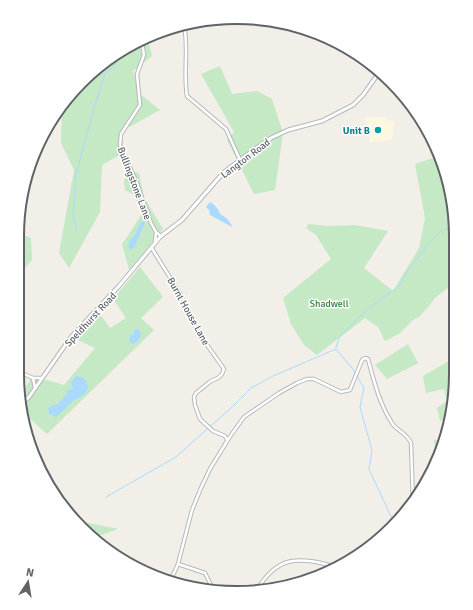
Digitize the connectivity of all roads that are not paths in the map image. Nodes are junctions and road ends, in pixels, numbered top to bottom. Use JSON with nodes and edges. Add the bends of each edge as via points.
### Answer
{"nodes":[{"id":1,"x":185,"y":30,"type":"edge"},
{"id":2,"x":143,"y":46,"type":"edge"},
{"id":3,"x":376,"y":76,"type":"edge"},
{"id":4,"x":240,"y":160,"type":"junction"},
{"id":5,"x":156,"y":232,"type":"junction"},
{"id":6,"x":162,"y":236,"type":"junction"},
{"id":7,"x":155,"y":242,"type":"junction"},
{"id":8,"x":151,"y":248,"type":"junction"},
{"id":9,"x":24,"y":374,"type":"edge"},
{"id":10,"x":33,"y":378,"type":"junction"},
{"id":11,"x":41,"y":378,"type":"junction"},
{"id":12,"x":35,"y":388,"type":"junction"},
{"id":13,"x":26,"y":400,"type":"edge"},
{"id":14,"x":227,"y":440,"type":"junction"},
{"id":15,"x":413,"y":492,"type":"edge"},
{"id":16,"x":178,"y":564,"type":"junction"},
{"id":17,"x":328,"y":565,"type":"edge"},
{"id":18,"x":172,"y":576,"type":"edge"},
{"id":19,"x":211,"y":584,"type":"edge"},
{"id":20,"x":260,"y":584,"type":"edge"}],
"edges":[{"from":1,"to":4,"type":"street","via":[[187,96],[226,129]]},
{"from":2,"to":5,"type":"street","name":"Bullingstone Lane","via":[[144,55],[137,74],[140,105],[121,134],[120,145]]},
{"from":3,"to":4,"type":"street","name":"Langton Road","via":[[353,105],[322,121],[288,130],[271,138]]},
{"from":4,"to":6,"type":"street","name":"Langton Road","via":[[219,178],[182,220]]},
{"from":5,"to":6,"type":"street","name":"Bullingstone Lane"},
{"from":5,"to":7,"type":"street"},
{"from":6,"to":7,"type":"street","name":"Speldhurst Road"},
{"from":7,"to":8,"type":"street","name":"Speldhurst Road"},
{"from":8,"to":11,"type":"street","name":"Speldhurst Road","via":[[71,337]]},
{"from":8,"to":14,"type":"street","name":"Burnt House Lane","via":[[181,295],[200,336],[224,369],[218,378],[194,397],[200,419]]},
{"from":9,"to":10,"type":"street"},
{"from":10,"to":11,"type":"street"},
{"from":10,"to":12,"type":"street"},
{"from":11,"to":12,"type":"street","name":"Speldhurst Road"},
{"from":12,"to":13,"type":"street","name":"Speldhurst Road"},
{"from":14,"to":15,"type":"street","via":[[244,417],[296,383],[314,379],[341,392],[350,390],[365,358],[368,359],[374,385],[389,418],[411,443]]},
{"from":14,"to":16,"type":"street","via":[[210,469],[192,510]]},
{"from":16,"to":18,"type":"street"},
{"from":16,"to":19,"type":"street","via":[[205,573]]},
{"from":17,"to":20,"type":"street","via":[[299,560],[286,562],[273,570]]}]}
